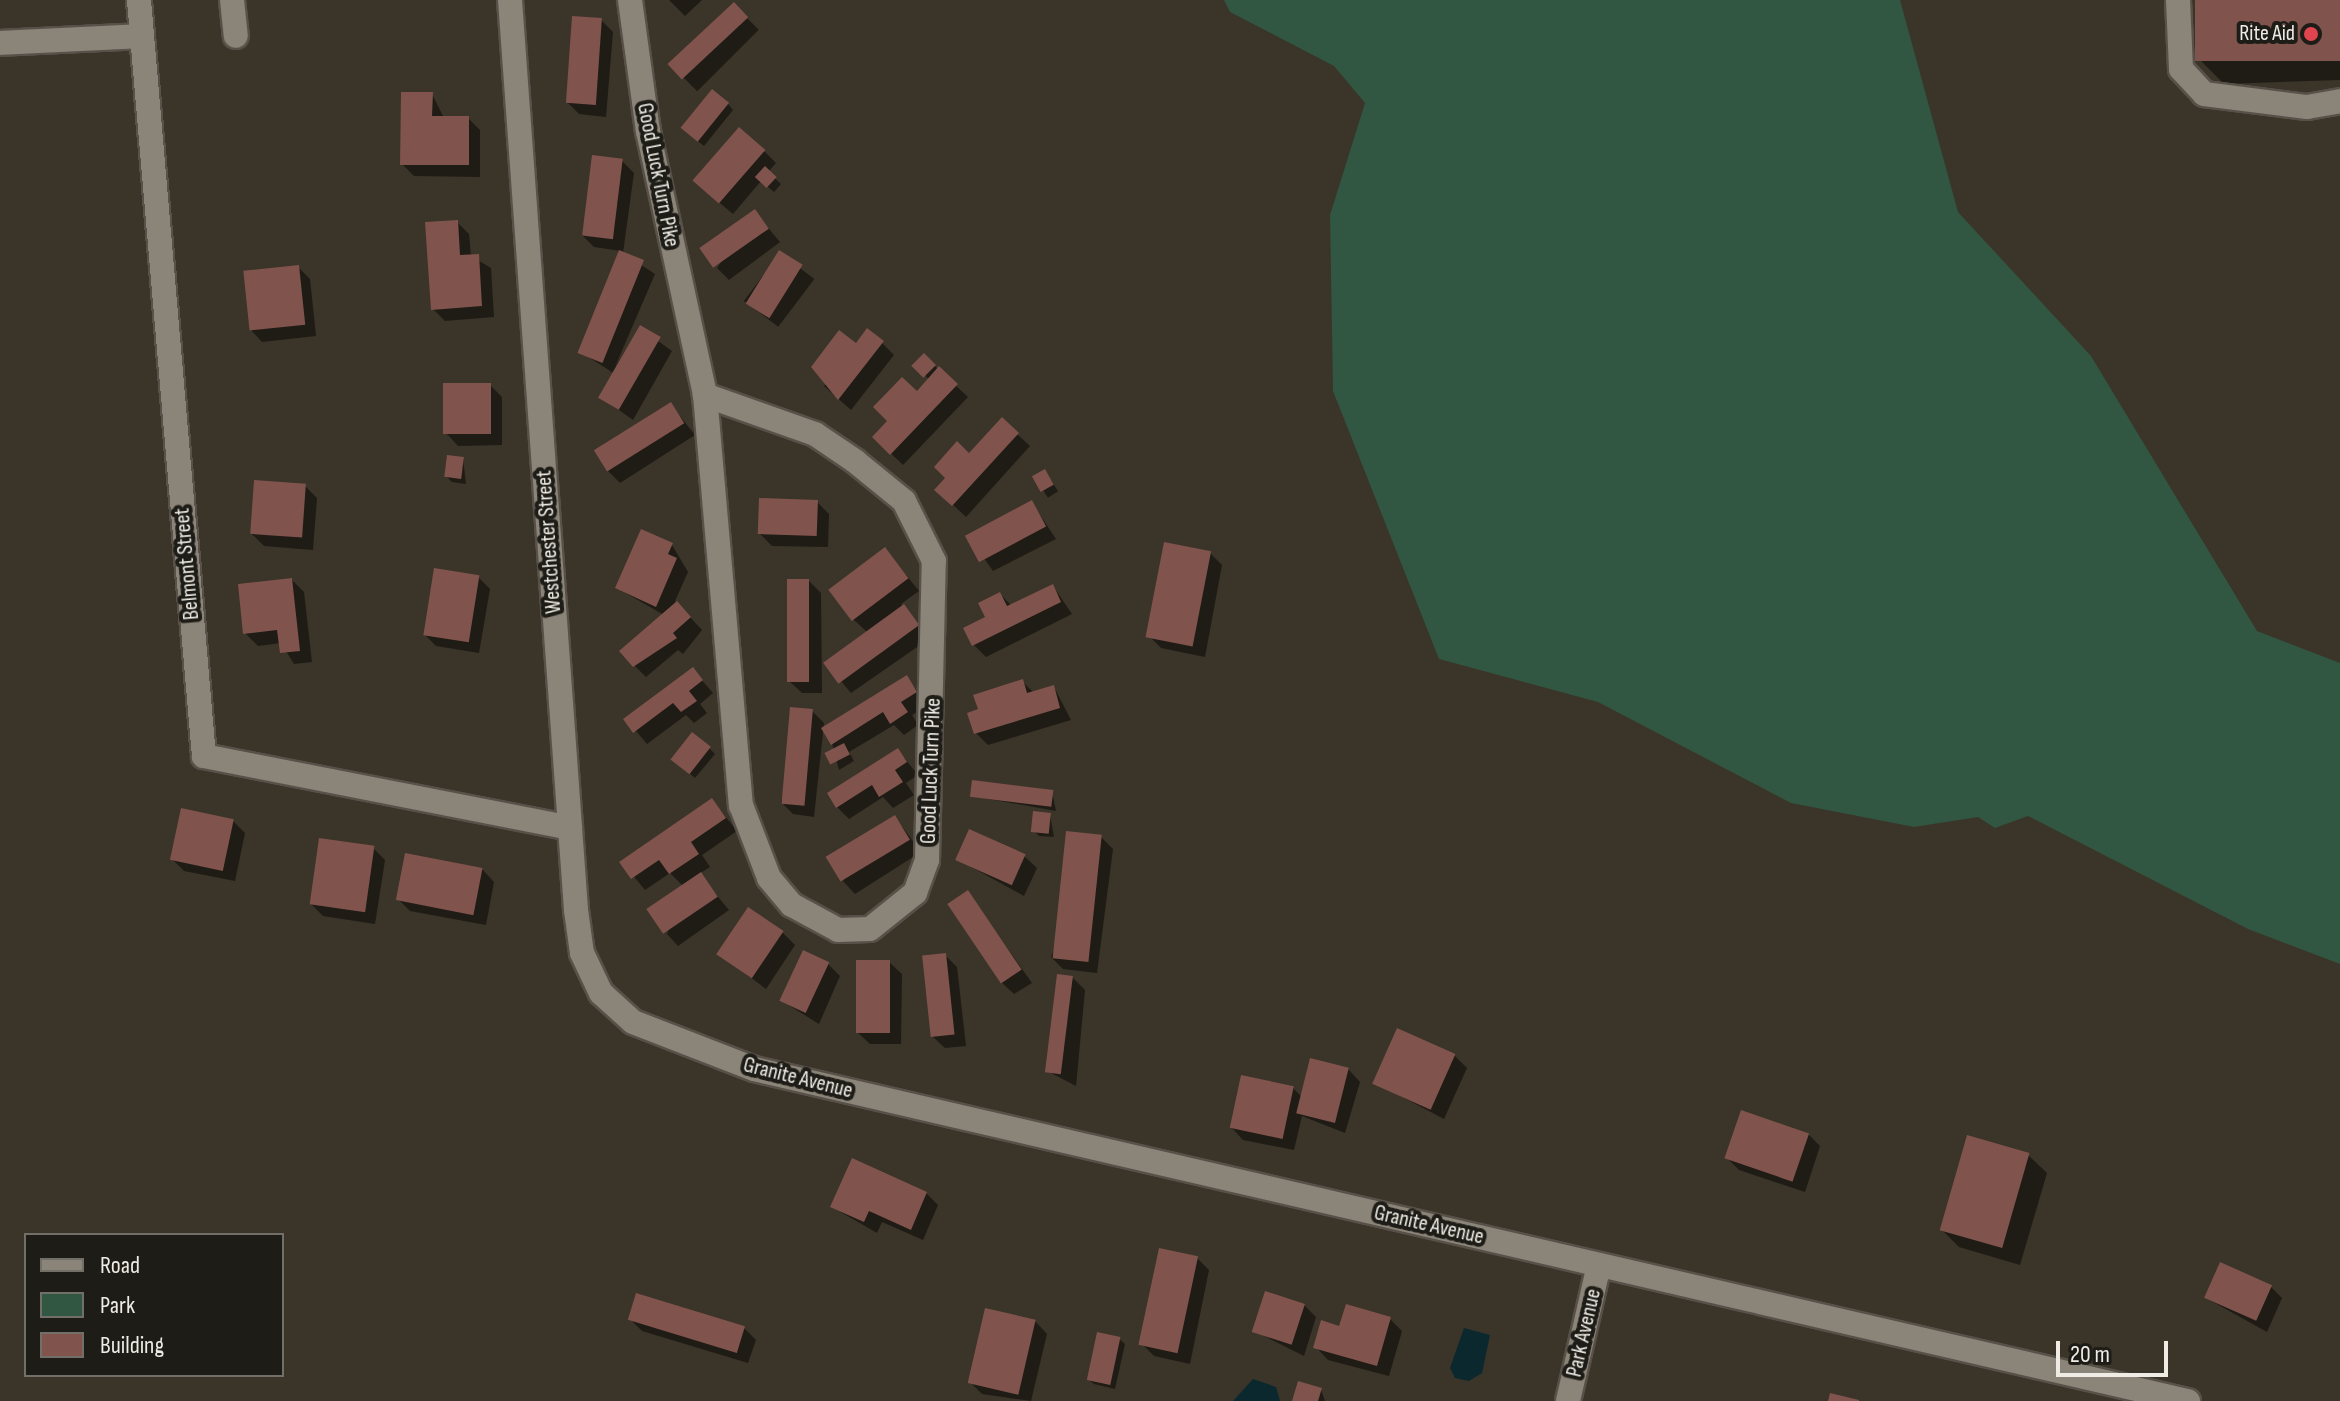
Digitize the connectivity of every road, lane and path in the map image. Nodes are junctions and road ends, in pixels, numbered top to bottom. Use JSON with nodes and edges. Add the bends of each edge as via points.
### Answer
{"nodes":[{"id":1,"x":139,"y":0,"type":"edge"},
{"id":2,"x":232,"y":0,"type":"edge"},
{"id":3,"x":510,"y":0,"type":"edge"},
{"id":4,"x":630,"y":0,"type":"edge"},
{"id":5,"x":2178,"y":0,"type":"edge"},
{"id":6,"x":142,"y":36,"type":"junction"},
{"id":7,"x":236,"y":36,"type":"dead end"},
{"id":8,"x":0,"y":43,"type":"edge"},
{"id":9,"x":2340,"y":101,"type":"edge"},
{"id":10,"x":705,"y":395,"type":"junction"},
{"id":11,"x":570,"y":828,"type":"junction"},
{"id":12,"x":672,"y":1042,"type":"joint"},
{"id":13,"x":1599,"y":1265,"type":"junction"},
{"id":14,"x":1568,"y":1401,"type":"edge"},
{"id":15,"x":2188,"y":1401,"type":"edge"}],
"edges":[{"from":1,"to":6,"type":"street","name":"Belmont Street"},
{"from":2,"to":7,"type":"street"},
{"from":3,"to":11,"type":"street","name":"Westchester Street"},
{"from":4,"to":10,"type":"street","name":"Good Luck Turn Pike","via":[[648,131]]},
{"from":5,"to":9,"type":"street","via":[[2181,69],[2204,94],[2307,107]]},
{"from":6,"to":8,"type":"street"},
{"from":6,"to":11,"type":"street","name":"Belmont Street","via":[[204,756]]},
{"from":10,"to":10,"type":"street","name":"Good Luck Turn Pike","via":[[815,434],[855,461],[904,501],[934,561],[927,860],[915,893],[870,929],[811,920],[769,878],[753,844],[735,758]]},
{"from":11,"to":12,"type":"street","name":"Westchester Street","via":[[582,953],[601,993],[633,1022]]},
{"from":12,"to":13,"type":"street","name":"Granite Avenue","via":[[754,1069]]},
{"from":13,"to":14,"type":"street","name":"Park Avenue"},
{"from":13,"to":15,"type":"street","name":"Granite Avenue"}]}
